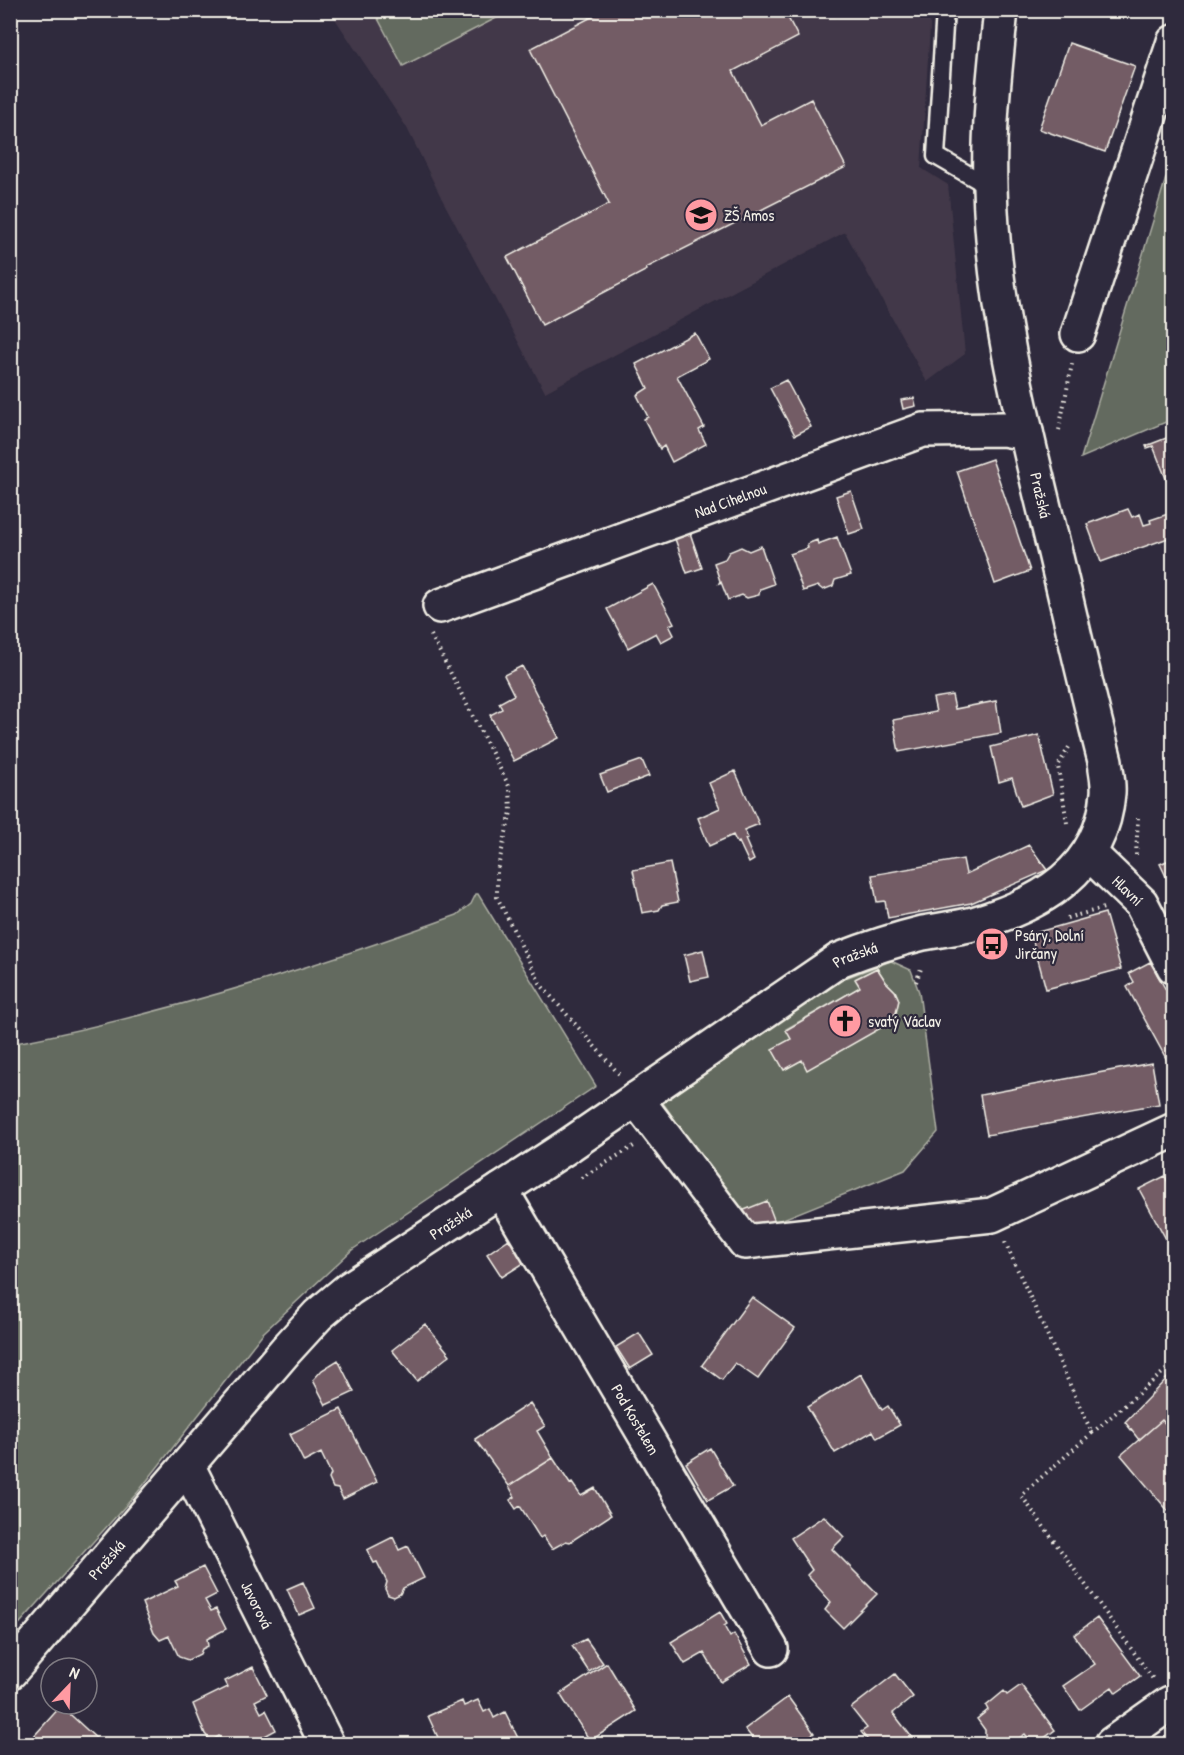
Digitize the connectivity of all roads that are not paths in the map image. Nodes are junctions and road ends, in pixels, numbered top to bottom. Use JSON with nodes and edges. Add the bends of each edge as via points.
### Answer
{"nodes":[{"id":1,"x":945,"y":10,"type":"edge"},
{"id":2,"x":1001,"y":10,"type":"edge"},
{"id":3,"x":1173,"y":42,"type":"edge"},
{"id":4,"x":990,"y":187,"type":"junction"},
{"id":5,"x":1078,"y":334,"type":"road end"},
{"id":6,"x":1042,"y":434,"type":"junction"},
{"id":7,"x":440,"y":606,"type":"road end"},
{"id":8,"x":1089,"y":853,"type":"junction"},
{"id":9,"x":1173,"y":967,"type":"edge"},
{"id":10,"x":623,"y":1097,"type":"junction"},
{"id":11,"x":1173,"y":1130,"type":"edge"},
{"id":12,"x":501,"y":1190,"type":"junction"},
{"id":13,"x":188,"y":1467,"type":"junction"},
{"id":14,"x":771,"y":1648,"type":"dead end"},
{"id":15,"x":10,"y":1672,"type":"edge"},
{"id":16,"x":1170,"y":1704,"type":"road end"},
{"id":17,"x":327,"y":1744,"type":"edge"},
{"id":18,"x":1112,"y":1744,"type":"edge"}],
"edges":[{"from":1,"to":4,"type":"lane","via":[[936,156]]},
{"from":2,"to":4,"type":"street","name":"Pražská"},
{"from":3,"to":5,"type":"street"},
{"from":4,"to":6,"type":"street","name":"Pražská","via":[[998,281],[1014,376]]},
{"from":6,"to":7,"type":"street","name":"Nad Cihelnou","via":[[1003,429],[923,429]]},
{"from":6,"to":8,"type":"street","name":"Pražská","via":[[1105,761],[1108,792],[1104,815]]},
{"from":8,"to":9,"type":"street","name":"Hlavní","via":[[1141,903]]},
{"from":8,"to":10,"type":"street","name":"Pražská","via":[[1068,878],[1026,905],[971,924],[872,947],[840,960]]},
{"from":10,"to":11,"type":"street","via":[[662,1130],[745,1242],[992,1215]]},
{"from":10,"to":12,"type":"street","name":"Pražská"},
{"from":12,"to":13,"type":"street","name":"Pražská","via":[[349,1289],[318,1315]]},
{"from":12,"to":14,"type":"street","name":"Pod Kostelem"},
{"from":13,"to":15,"type":"street","name":"Pražská"},
{"from":13,"to":17,"type":"street","name":"Javorová"},
{"from":16,"to":18,"type":"street"}]}
